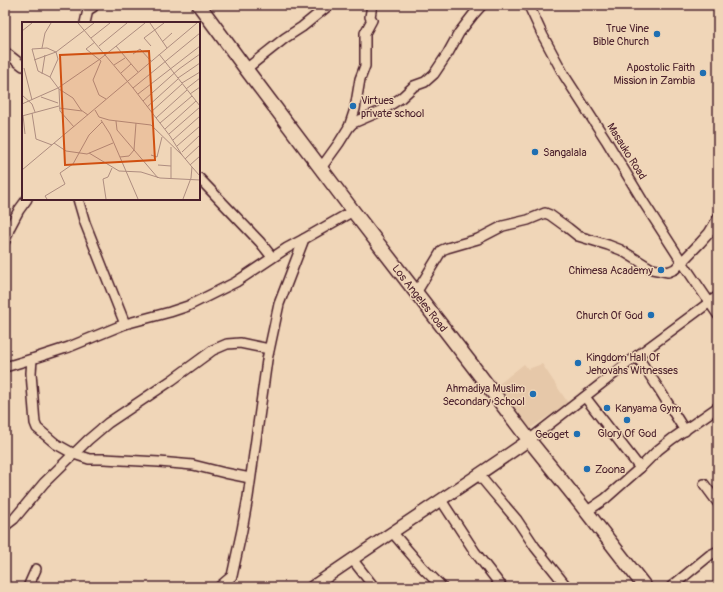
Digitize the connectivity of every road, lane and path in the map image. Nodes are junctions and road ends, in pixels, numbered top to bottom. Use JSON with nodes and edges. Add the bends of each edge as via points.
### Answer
{"nodes":[{"id":1,"x":94,"y":5,"type":"edge"},
{"id":2,"x":199,"y":5,"type":"edge"},
{"id":3,"x":329,"y":5,"type":"edge"},
{"id":4,"x":372,"y":5,"type":"edge"},
{"id":5,"x":482,"y":5,"type":"edge"},
{"id":6,"x":528,"y":5,"type":"edge"},
{"id":7,"x":85,"y":22,"type":"edge"},
{"id":8,"x":5,"y":52,"type":"edge"},
{"id":9,"x":22,"y":65,"type":"edge"},
{"id":10,"x":246,"y":68,"type":"junction"},
{"id":11,"x":349,"y":126,"type":"junction"},
{"id":12,"x":321,"y":168,"type":"junction"},
{"id":13,"x":200,"y":179,"type":"edge"},
{"id":14,"x":26,"y":200,"type":"edge"},
{"id":15,"x":78,"y":200,"type":"edge"},
{"id":16,"x":353,"y":211,"type":"junction"},
{"id":17,"x":718,"y":218,"type":"edge"},
{"id":18,"x":304,"y":239,"type":"junction"},
{"id":19,"x":5,"y":241,"type":"edge"},
{"id":20,"x":272,"y":257,"type":"junction"},
{"id":21,"x":682,"y":262,"type":"junction"},
{"id":22,"x":416,"y":293,"type":"junction"},
{"id":23,"x":718,"y":296,"type":"edge"},
{"id":24,"x":710,"y":304,"type":"junction"},
{"id":25,"x":718,"y":315,"type":"edge"},
{"id":26,"x":124,"y":324,"type":"junction"},
{"id":27,"x":269,"y":349,"type":"junction"},
{"id":28,"x":637,"y":356,"type":"junction"},
{"id":29,"x":32,"y":360,"type":"junction"},
{"id":30,"x":5,"y":367,"type":"edge"},
{"id":31,"x":585,"y":397,"type":"junction"},
{"id":32,"x":718,"y":407,"type":"edge"},
{"id":33,"x":685,"y":431,"type":"junction"},
{"id":34,"x":529,"y":440,"type":"junction"},
{"id":35,"x":74,"y":454,"type":"junction"},
{"id":36,"x":640,"y":468,"type":"junction"},
{"id":37,"x":479,"y":474,"type":"junction"},
{"id":38,"x":250,"y":478,"type":"junction"},
{"id":39,"x":704,"y":484,"type":"dead end"},
{"id":40,"x":441,"y":500,"type":"junction"},
{"id":41,"x":718,"y":503,"type":"edge"},
{"id":42,"x":586,"y":512,"type":"junction"},
{"id":43,"x":5,"y":526,"type":"edge"},
{"id":44,"x":392,"y":532,"type":"junction"},
{"id":45,"x":718,"y":551,"type":"edge"},
{"id":46,"x":352,"y":559,"type":"junction"},
{"id":47,"x":36,"y":569,"type":"dead end"},
{"id":48,"x":232,"y":576,"type":"junction"},
{"id":49,"x":319,"y":585,"type":"edge"},
{"id":50,"x":28,"y":587,"type":"edge"},
{"id":51,"x":219,"y":587,"type":"edge"},
{"id":52,"x":230,"y":587,"type":"edge"},
{"id":53,"x":374,"y":587,"type":"edge"},
{"id":54,"x":442,"y":587,"type":"edge"},
{"id":55,"x":502,"y":587,"type":"edge"},
{"id":56,"x":567,"y":587,"type":"edge"},
{"id":57,"x":645,"y":587,"type":"edge"},
{"id":58,"x":671,"y":587,"type":"edge"}],
"edges":[{"from":1,"to":7,"type":"street","via":[[88,10]]},
{"from":2,"to":10,"type":"main road","name":"Los Angeles Road"},
{"from":3,"to":10,"type":"street"},
{"from":4,"to":11,"type":"street","via":[[372,20],[365,33],[366,66],[360,78]]},
{"from":5,"to":11,"type":"street","via":[[459,33],[434,74],[381,111]]},
{"from":6,"to":21,"type":"street","name":"Masauko Road","via":[[564,75]]},
{"from":8,"to":9,"type":"street"},
{"from":10,"to":12,"type":"main road","name":"Los Angeles Road"},
{"from":11,"to":12,"type":"street"},
{"from":12,"to":16,"type":"main road","name":"Los Angeles Road"},
{"from":13,"to":20,"type":"street"},
{"from":14,"to":19,"type":"street","via":[[10,227]]},
{"from":15,"to":26,"type":"street"},
{"from":16,"to":18,"type":"street"},
{"from":16,"to":22,"type":"main road","name":"Los Angeles Road"},
{"from":17,"to":21,"type":"street","via":[[709,233]]},
{"from":18,"to":20,"type":"street"},
{"from":18,"to":27,"type":"street","via":[[279,304]]},
{"from":20,"to":26,"type":"street","via":[[236,282],[188,306]]},
{"from":21,"to":22,"type":"street","via":[[668,272],[652,269],[620,250],[578,236],[545,213],[503,226],[478,240],[442,250]]},
{"from":21,"to":24,"type":"street","name":"Masauko Road"},
{"from":22,"to":34,"type":"main road","name":"Los Angeles Road"},
{"from":23,"to":24,"type":"street"},
{"from":24,"to":25,"type":"street","name":"Masauko Road"},
{"from":24,"to":28,"type":"street"},
{"from":26,"to":29,"type":"street"},
{"from":27,"to":35,"type":"street","via":[[240,343],[227,344],[214,350],[108,423]]},
{"from":27,"to":38,"type":"street"},
{"from":28,"to":31,"type":"street"},
{"from":28,"to":33,"type":"street"},
{"from":29,"to":30,"type":"street"},
{"from":29,"to":35,"type":"street","via":[[37,428],[56,444]]},
{"from":31,"to":34,"type":"street"},
{"from":31,"to":36,"type":"street"},
{"from":32,"to":33,"type":"street"},
{"from":33,"to":36,"type":"street","via":[[658,450]]},
{"from":34,"to":37,"type":"street"},
{"from":34,"to":42,"type":"main road","name":"Los Angeles Road"},
{"from":35,"to":38,"type":"street","via":[[89,459],[193,465]]},
{"from":35,"to":43,"type":"street"},
{"from":36,"to":42,"type":"street"},
{"from":37,"to":40,"type":"street"},
{"from":37,"to":56,"type":"street","via":[[518,520],[534,547]]},
{"from":38,"to":48,"type":"street"},
{"from":39,"to":41,"type":"street"},
{"from":40,"to":44,"type":"street"},
{"from":40,"to":55,"type":"street","via":[[475,552]]},
{"from":42,"to":57,"type":"main road","name":"Los Angeles Road"},
{"from":44,"to":46,"type":"street"},
{"from":44,"to":54,"type":"street"},
{"from":45,"to":58,"type":"street"},
{"from":46,"to":49,"type":"street"},
{"from":46,"to":53,"type":"street"},
{"from":47,"to":50,"type":"street"},
{"from":48,"to":51,"type":"street"},
{"from":48,"to":52,"type":"street"}]}
